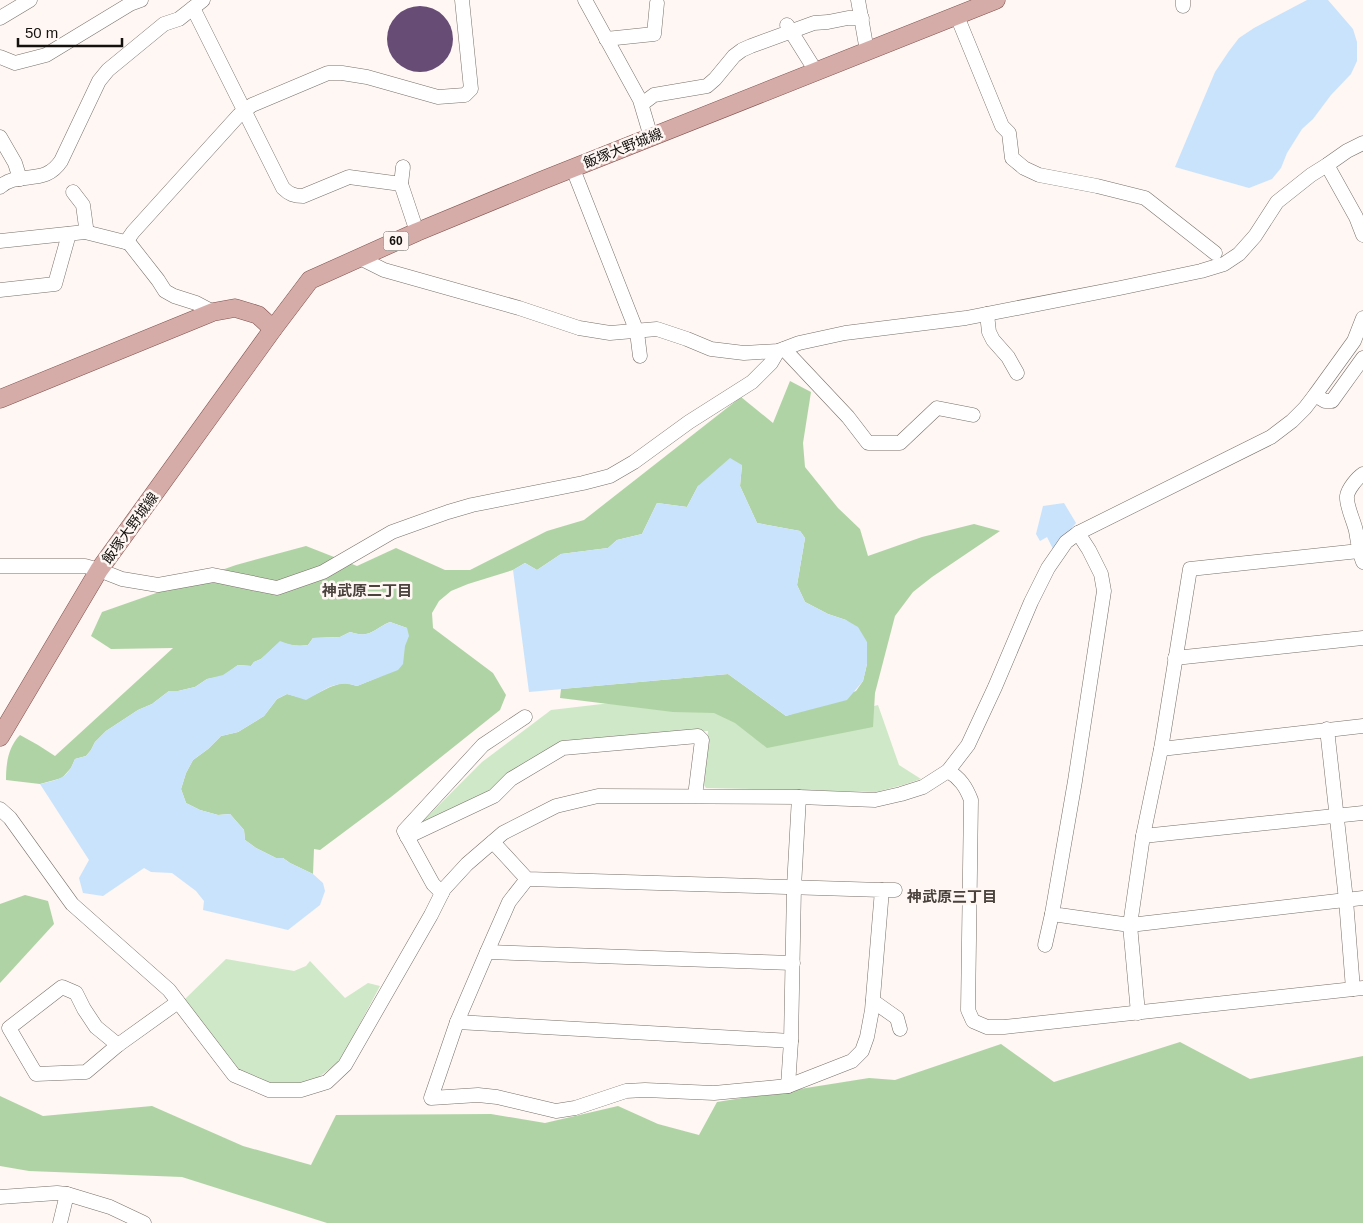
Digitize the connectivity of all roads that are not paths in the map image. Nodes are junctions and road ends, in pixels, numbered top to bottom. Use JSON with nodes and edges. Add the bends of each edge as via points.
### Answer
{"nodes":[{"id":1,"x":30,"y":0,"type":"edge"},
{"id":2,"x":141,"y":0,"type":"edge"},
{"id":3,"x":462,"y":0,"type":"edge"},
{"id":4,"x":585,"y":0,"type":"edge"},
{"id":5,"x":858,"y":0,"type":"edge"},
{"id":6,"x":992,"y":1,"type":"edge"},
{"id":7,"x":657,"y":3,"type":"dead end"},
{"id":8,"x":198,"y":4,"type":"edge"},
{"id":9,"x":957,"y":16,"type":"junction"},
{"id":10,"x":0,"y":18,"type":"edge"},
{"id":11,"x":862,"y":18,"type":"junction"},
{"id":12,"x":789,"y":28,"type":"junction"},
{"id":13,"x":606,"y":38,"type":"junction"},
{"id":14,"x":868,"y":52,"type":"junction"},
{"id":15,"x":0,"y":57,"type":"edge"},
{"id":16,"x":815,"y":72,"type":"junction"},
{"id":17,"x":642,"y":104,"type":"junction"},
{"id":18,"x":244,"y":110,"type":"junction"},
{"id":19,"x":0,"y":137,"type":"edge"},
{"id":20,"x":651,"y":137,"type":"junction"},
{"id":21,"x":1363,"y":144,"type":"edge"},
{"id":22,"x":1327,"y":165,"type":"junction"},
{"id":23,"x":403,"y":167,"type":"dead end"},
{"id":24,"x":573,"y":169,"type":"junction"},
{"id":25,"x":20,"y":179,"type":"junction"},
{"id":26,"x":400,"y":184,"type":"junction"},
{"id":27,"x":0,"y":188,"type":"edge"},
{"id":28,"x":73,"y":192,"type":"dead end"},
{"id":29,"x":85,"y":232,"type":"junction"},
{"id":30,"x":417,"y":232,"type":"junction"},
{"id":31,"x":69,"y":234,"type":"junction"},
{"id":32,"x":1363,"y":235,"type":"edge"},
{"id":33,"x":0,"y":241,"type":"edge"},
{"id":34,"x":126,"y":242,"type":"junction"},
{"id":35,"x":1215,"y":253,"type":"dead end"},
{"id":36,"x":358,"y":258,"type":"junction"},
{"id":37,"x":0,"y":290,"type":"edge"},
{"id":38,"x":213,"y":312,"type":"junction"},
{"id":39,"x":987,"y":314,"type":"junction"},
{"id":40,"x":1363,"y":318,"type":"edge"},
{"id":41,"x":273,"y":329,"type":"junction"},
{"id":42,"x":637,"y":332,"type":"junction"},
{"id":43,"x":781,"y":350,"type":"junction"},
{"id":44,"x":640,"y":356,"type":"dead end"},
{"id":45,"x":1363,"y":358,"type":"edge"},
{"id":46,"x":1018,"y":373,"type":"dead end"},
{"id":47,"x":1315,"y":395,"type":"junction"},
{"id":48,"x":0,"y":399,"type":"edge"},
{"id":49,"x":974,"y":415,"type":"dead end"},
{"id":50,"x":1363,"y":474,"type":"edge"},
{"id":51,"x":1078,"y":534,"type":"junction"},
{"id":52,"x":1361,"y":556,"type":"edge"},
{"id":53,"x":0,"y":566,"type":"edge"},
{"id":54,"x":100,"y":570,"type":"junction"},
{"id":55,"x":1363,"y":638,"type":"edge"},
{"id":56,"x":1175,"y":658,"type":"junction"},
{"id":57,"x":525,"y":717,"type":"dead end"},
{"id":58,"x":1363,"y":726,"type":"edge"},
{"id":59,"x":1327,"y":729,"type":"junction"},
{"id":60,"x":0,"y":737,"type":"edge"},
{"id":61,"x":1161,"y":749,"type":"junction"},
{"id":62,"x":948,"y":771,"type":"junction"},
{"id":63,"x":696,"y":796,"type":"junction"},
{"id":64,"x":799,"y":797,"type":"junction"},
{"id":65,"x":0,"y":809,"type":"edge"},
{"id":66,"x":1363,"y":813,"type":"edge"},
{"id":67,"x":1336,"y":816,"type":"junction"},
{"id":68,"x":1144,"y":836,"type":"junction"},
{"id":69,"x":408,"y":837,"type":"junction"},
{"id":70,"x":493,"y":842,"type":"junction"},
{"id":71,"x":527,"y":878,"type":"junction"},
{"id":72,"x":794,"y":887,"type":"junction"},
{"id":73,"x":442,"y":894,"type":"junction"},
{"id":74,"x":1363,"y":898,"type":"edge"},
{"id":75,"x":1346,"y":900,"type":"junction"},
{"id":76,"x":1052,"y":914,"type":"junction"},
{"id":77,"x":1130,"y":925,"type":"junction"},
{"id":78,"x":1045,"y":946,"type":"dead end"},
{"id":79,"x":487,"y":952,"type":"junction"},
{"id":80,"x":793,"y":963,"type":"junction"},
{"id":81,"x":1358,"y":988,"type":"edge"},
{"id":82,"x":873,"y":1001,"type":"junction"},
{"id":83,"x":178,"y":1002,"type":"junction"},
{"id":84,"x":1138,"y":1013,"type":"junction"},
{"id":85,"x":457,"y":1022,"type":"junction"},
{"id":86,"x":900,"y":1029,"type":"dead end"},
{"id":87,"x":791,"y":1041,"type":"junction"},
{"id":88,"x":118,"y":1045,"type":"junction"},
{"id":89,"x":788,"y":1086,"type":"junction"},
{"id":90,"x":67,"y":1194,"type":"junction"},
{"id":91,"x":0,"y":1197,"type":"edge"},
{"id":92,"x":60,"y":1223,"type":"edge"},
{"id":93,"x":144,"y":1223,"type":"edge"}],
"edges":[{"from":1,"to":10,"type":"street"},
{"from":2,"to":15,"type":"street","via":[[46,55],[15,63]]},
{"from":3,"to":18,"type":"street","via":[[471,89],[465,95],[438,97],[367,78],[328,73]]},
{"from":4,"to":13,"type":"street"},
{"from":5,"to":11,"type":"street"},
{"from":6,"to":9,"type":"main road","name":"飯塚大野城線","number":"60"},
{"from":7,"to":13,"type":"street","via":[[654,34]]},
{"from":8,"to":18,"type":"street"},
{"from":8,"to":25,"type":"street","via":[[179,19],[164,24],[108,70],[99,81],[55,169]]},
{"from":9,"to":14,"type":"main road","name":"飯塚大野城線","number":"60"},
{"from":9,"to":35,"type":"street","via":[[1002,126],[1009,133],[1012,158],[1039,175],[1145,198]]},
{"from":11,"to":12,"type":"street"},
{"from":11,"to":14,"type":"street"},
{"from":12,"to":16,"type":"street"},
{"from":12,"to":17,"type":"street","via":[[742,50],[706,86],[654,95]]},
{"from":13,"to":17,"type":"street"},
{"from":14,"to":16,"type":"main road","name":"飯塚大野城線","number":"60"},
{"from":16,"to":20,"type":"main road","name":"飯塚大野城線","number":"60"},
{"from":17,"to":20,"type":"street"},
{"from":18,"to":26,"type":"street","via":[[289,194],[303,196],[349,177]]},
{"from":18,"to":34,"type":"street"},
{"from":19,"to":25,"type":"street"},
{"from":20,"to":24,"type":"main road","name":"飯塚大野城線","number":"60"},
{"from":21,"to":22,"type":"street"},
{"from":22,"to":32,"type":"street"},
{"from":22,"to":39,"type":"street","via":[[1277,202],[1255,236],[1239,254],[1224,264]]},
{"from":23,"to":26,"type":"street"},
{"from":24,"to":30,"type":"main road","name":"飯塚大野城線","number":"60"},
{"from":24,"to":42,"type":"street"},
{"from":25,"to":27,"type":"street"},
{"from":26,"to":30,"type":"street"},
{"from":28,"to":29,"type":"street","via":[[83,205]]},
{"from":29,"to":31,"type":"street"},
{"from":29,"to":34,"type":"street"},
{"from":30,"to":36,"type":"main road","name":"飯塚大野城線","number":"60"},
{"from":31,"to":33,"type":"street"},
{"from":31,"to":37,"type":"street","via":[[55,284]]},
{"from":34,"to":38,"type":"street","via":[[165,291]]},
{"from":36,"to":41,"type":"main road","name":"飯塚大野城線","number":"60","via":[[310,280]]},
{"from":36,"to":42,"type":"street","via":[[384,270],[579,328],[610,333]]},
{"from":38,"to":41,"type":"main road","via":[[235,308],[258,315]]},
{"from":38,"to":48,"type":"main road"},
{"from":39,"to":43,"type":"street","via":[[846,333]]},
{"from":39,"to":46,"type":"street","via":[[993,340]]},
{"from":40,"to":47,"type":"street","via":[[1354,341]]},
{"from":41,"to":54,"type":"main road","name":"飯塚大野城線","number":"60"},
{"from":42,"to":43,"type":"street","via":[[657,329],[711,349],[744,353]]},
{"from":42,"to":44,"type":"street"},
{"from":43,"to":49,"type":"street","via":[[848,417],[868,443],[900,443],[937,408]]},
{"from":43,"to":54,"type":"street","via":[[752,382],[610,476],[448,512],[392,532],[323,572],[277,588],[214,575],[158,584],[122,579]]},
{"from":45,"to":47,"type":"street","via":[[1332,401],[1324,401]]},
{"from":47,"to":51,"type":"street","via":[[1292,421],[1271,437]]},
{"from":50,"to":52,"type":"street","via":[[1347,494]]},
{"from":51,"to":62,"type":"street","via":[[1066,542],[1048,568],[968,745]]},
{"from":51,"to":76,"type":"street","via":[[1101,574],[1104,591]]},
{"from":52,"to":56,"type":"street","via":[[1190,569]]},
{"from":53,"to":54,"type":"street","via":[[85,566]]},
{"from":54,"to":60,"type":"main road","name":"飯塚大野城線","number":"60"},
{"from":55,"to":56,"type":"street"},
{"from":56,"to":61,"type":"street"},
{"from":57,"to":69,"type":"street","via":[[483,745],[404,831]]},
{"from":58,"to":59,"type":"street"},
{"from":59,"to":61,"type":"street"},
{"from":59,"to":67,"type":"street"},
{"from":61,"to":68,"type":"street"},
{"from":62,"to":64,"type":"street","via":[[923,787],[875,800]]},
{"from":62,"to":84,"type":"street","via":[[967,789],[971,800],[968,1010],[973,1021],[987,1028],[1004,1028]]},
{"from":63,"to":64,"type":"street"},
{"from":63,"to":69,"type":"street","via":[[702,740],[698,736],[563,748],[511,779],[494,796]]},
{"from":63,"to":70,"type":"street","via":[[598,796],[556,806],[503,833]]},
{"from":64,"to":72,"type":"street"},
{"from":65,"to":83,"type":"street","via":[[10,818],[72,904],[169,990]]},
{"from":66,"to":67,"type":"street"},
{"from":67,"to":68,"type":"street"},
{"from":67,"to":75,"type":"street"},
{"from":68,"to":77,"type":"street"},
{"from":69,"to":73,"type":"street","via":[[433,884]]},
{"from":70,"to":71,"type":"street"},
{"from":70,"to":73,"type":"street","via":[[467,864]]},
{"from":71,"to":72,"type":"street"},
{"from":71,"to":79,"type":"street","via":[[509,902]]},
{"from":72,"to":80,"type":"street"},
{"from":72,"to":82,"type":"street","via":[[888,890]]},
{"from":73,"to":83,"type":"street","via":[[345,1064],[327,1082],[301,1090],[269,1090],[234,1074]]},
{"from":74,"to":75,"type":"street"},
{"from":75,"to":77,"type":"street"},
{"from":75,"to":81,"type":"street"},
{"from":76,"to":77,"type":"street"},
{"from":76,"to":78,"type":"street"},
{"from":77,"to":84,"type":"street"},
{"from":79,"to":80,"type":"street"},
{"from":79,"to":85,"type":"street"},
{"from":80,"to":87,"type":"street"},
{"from":81,"to":84,"type":"street"},
{"from":82,"to":86,"type":"street","via":[[897,1018]]},
{"from":82,"to":89,"type":"street","via":[[867,1037],[862,1051],[852,1061]]},
{"from":83,"to":88,"type":"street"},
{"from":85,"to":87,"type":"street"},
{"from":85,"to":89,"type":"street","via":[[432,1098],[478,1095],[556,1111],[626,1091],[714,1093]]},
{"from":87,"to":89,"type":"street"},
{"from":88,"to":88,"type":"street","via":[[96,1027],[76,993],[62,987],[8,1028],[36,1074],[86,1072]]},
{"from":90,"to":91,"type":"street"},
{"from":90,"to":92,"type":"street"},
{"from":90,"to":93,"type":"street","via":[[110,1206]]}]}
